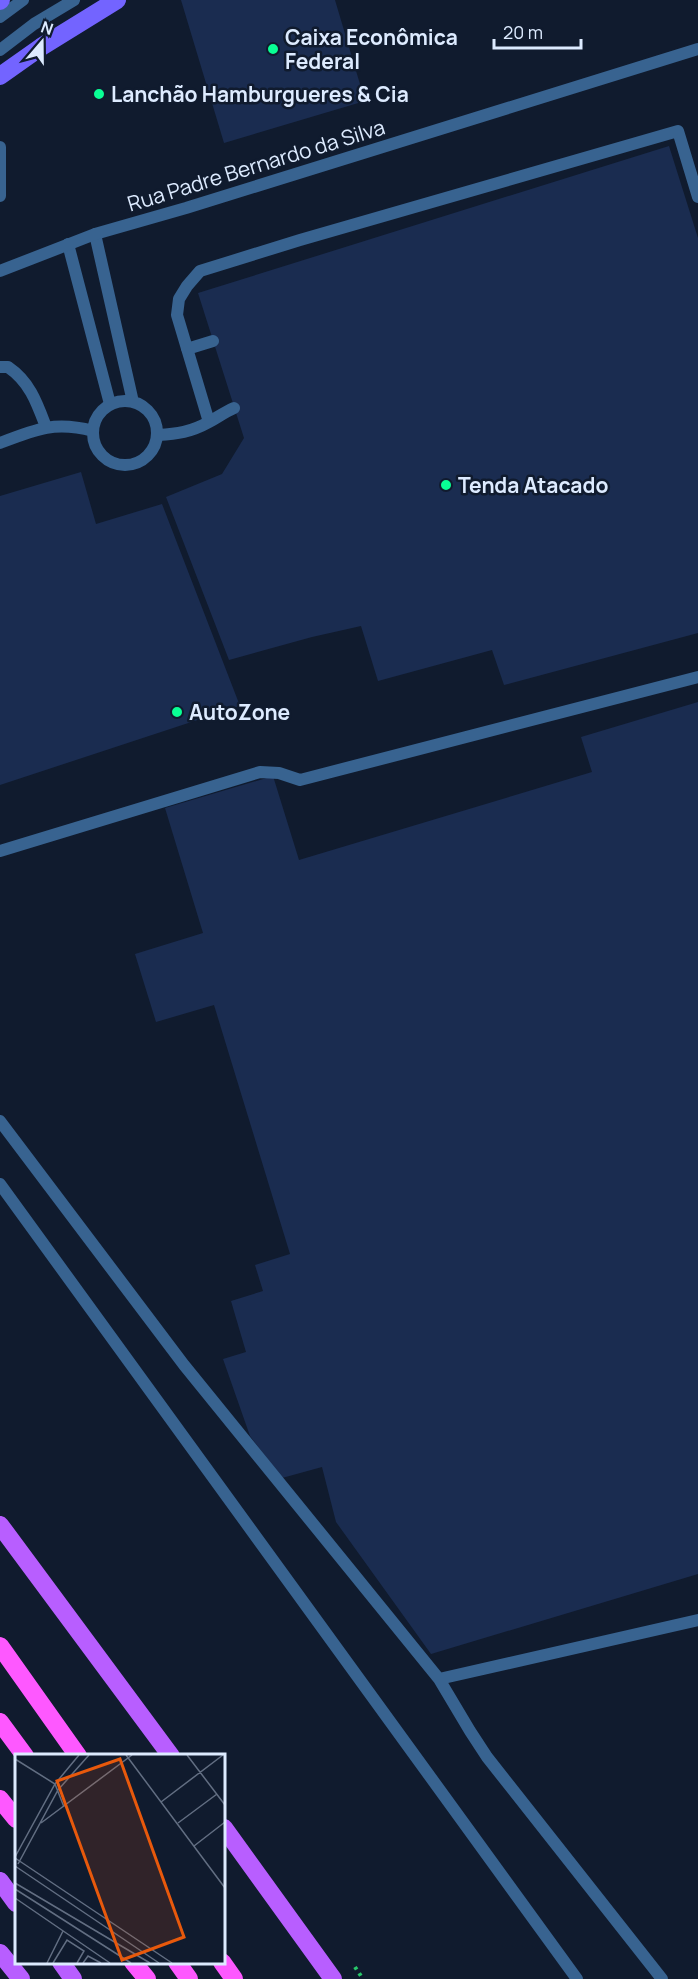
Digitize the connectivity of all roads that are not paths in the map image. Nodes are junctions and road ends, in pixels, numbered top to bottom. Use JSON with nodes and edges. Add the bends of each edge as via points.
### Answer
{"nodes":[{"id":1,"x":23,"y":0,"type":"edge"},
{"id":2,"x":74,"y":0,"type":"edge"},
{"id":3,"x":117,"y":0,"type":"edge"},
{"id":4,"x":0,"y":17,"type":"edge"},
{"id":5,"x":698,"y":49,"type":"edge"},
{"id":6,"x":0,"y":50,"type":"edge"},
{"id":7,"x":0,"y":76,"type":"edge"},
{"id":8,"x":0,"y":147,"type":"edge"},
{"id":9,"x":0,"y":196,"type":"edge"},
{"id":10,"x":694,"y":198,"type":"edge"},
{"id":11,"x":95,"y":234,"type":"junction"},
{"id":12,"x":68,"y":244,"type":"junction"},
{"id":13,"x":0,"y":271,"type":"edge"},
{"id":14,"x":213,"y":341,"type":"dead end"},
{"id":15,"x":187,"y":349,"type":"junction"},
{"id":16,"x":0,"y":367,"type":"edge"},
{"id":17,"x":133,"y":402,"type":"junction"},
{"id":18,"x":110,"y":404,"type":"junction"},
{"id":19,"x":234,"y":408,"type":"dead end"},
{"id":20,"x":209,"y":422,"type":"junction"},
{"id":21,"x":46,"y":427,"type":"junction"},
{"id":22,"x":93,"y":431,"type":"junction"},
{"id":23,"x":158,"y":435,"type":"junction"},
{"id":24,"x":0,"y":443,"type":"edge"},
{"id":25,"x":698,"y":677,"type":"edge"},
{"id":26,"x":0,"y":851,"type":"edge"},
{"id":27,"x":0,"y":1121,"type":"edge"},
{"id":28,"x":0,"y":1184,"type":"edge"},
{"id":29,"x":0,"y":1525,"type":"edge"},
{"id":30,"x":698,"y":1620,"type":"edge"},
{"id":31,"x":0,"y":1646,"type":"edge"},
{"id":32,"x":439,"y":1679,"type":"junction"},
{"id":33,"x":0,"y":1722,"type":"edge"},
{"id":34,"x":24,"y":1754,"type":"edge"},
{"id":35,"x":77,"y":1754,"type":"edge"},
{"id":36,"x":170,"y":1754,"type":"edge"},
{"id":37,"x":0,"y":1799,"type":"edge"},
{"id":38,"x":15,"y":1818,"type":"edge"},
{"id":39,"x":225,"y":1829,"type":"edge"},
{"id":40,"x":0,"y":1881,"type":"edge"},
{"id":41,"x":15,"y":1902,"type":"edge"},
{"id":42,"x":0,"y":1953,"type":"edge"},
{"id":43,"x":62,"y":1964,"type":"edge"},
{"id":44,"x":135,"y":1964,"type":"edge"},
{"id":45,"x":178,"y":1964,"type":"edge"},
{"id":46,"x":223,"y":1964,"type":"edge"},
{"id":47,"x":21,"y":1979,"type":"edge"},
{"id":48,"x":73,"y":1979,"type":"edge"},
{"id":49,"x":147,"y":1979,"type":"edge"},
{"id":50,"x":189,"y":1979,"type":"edge"},
{"id":51,"x":234,"y":1979,"type":"edge"},
{"id":52,"x":333,"y":1979,"type":"edge"},
{"id":53,"x":577,"y":1979,"type":"edge"},
{"id":54,"x":662,"y":1979,"type":"edge"}],
"edges":[{"from":1,"to":4,"type":"street"},
{"from":2,"to":6,"type":"street"},
{"from":3,"to":7,"type":"main road"},
{"from":5,"to":11,"type":"street","name":"Rua Padre Bernardo da Silva"},
{"from":8,"to":9,"type":"street"},
{"from":10,"to":15,"type":"street","via":[[678,131],[300,240],[200,272],[179,300],[177,315]]},
{"from":11,"to":12,"type":"street","name":"Rua Padre Bernardo da Silva"},
{"from":11,"to":17,"type":"street"},
{"from":12,"to":13,"type":"street","name":"Rua Padre Bernardo da Silva"},
{"from":12,"to":18,"type":"street"},
{"from":14,"to":15,"type":"street"},
{"from":15,"to":20,"type":"street"},
{"from":16,"to":21,"type":"street","via":[[8,367],[22,376]]},
{"from":17,"to":18,"type":"street"},
{"from":17,"to":23,"type":"street","via":[[151,414]]},
{"from":18,"to":22,"type":"street","via":[[95,420]]},
{"from":19,"to":20,"type":"street"},
{"from":20,"to":23,"type":"street","via":[[183,434]]},
{"from":21,"to":22,"type":"street","via":[[75,426]]},
{"from":21,"to":24,"type":"street"},
{"from":22,"to":23,"type":"street","via":[[99,452],[118,465],[140,462],[149,456]]},
{"from":25,"to":26,"type":"street","via":[[300,780],[279,772],[260,772]]},
{"from":27,"to":32,"type":"street","via":[[184,1365]]},
{"from":28,"to":53,"type":"street"},
{"from":29,"to":36,"type":"highway"},
{"from":30,"to":32,"type":"street"},
{"from":31,"to":35,"type":"highway"},
{"from":32,"to":54,"type":"street","via":[[487,1757]]},
{"from":33,"to":34,"type":"highway"},
{"from":37,"to":38,"type":"highway"},
{"from":39,"to":52,"type":"highway"},
{"from":40,"to":41,"type":"highway"},
{"from":42,"to":47,"type":"highway"},
{"from":43,"to":48,"type":"highway"},
{"from":44,"to":49,"type":"highway"},
{"from":45,"to":50,"type":"highway"},
{"from":46,"to":51,"type":"highway"}]}
